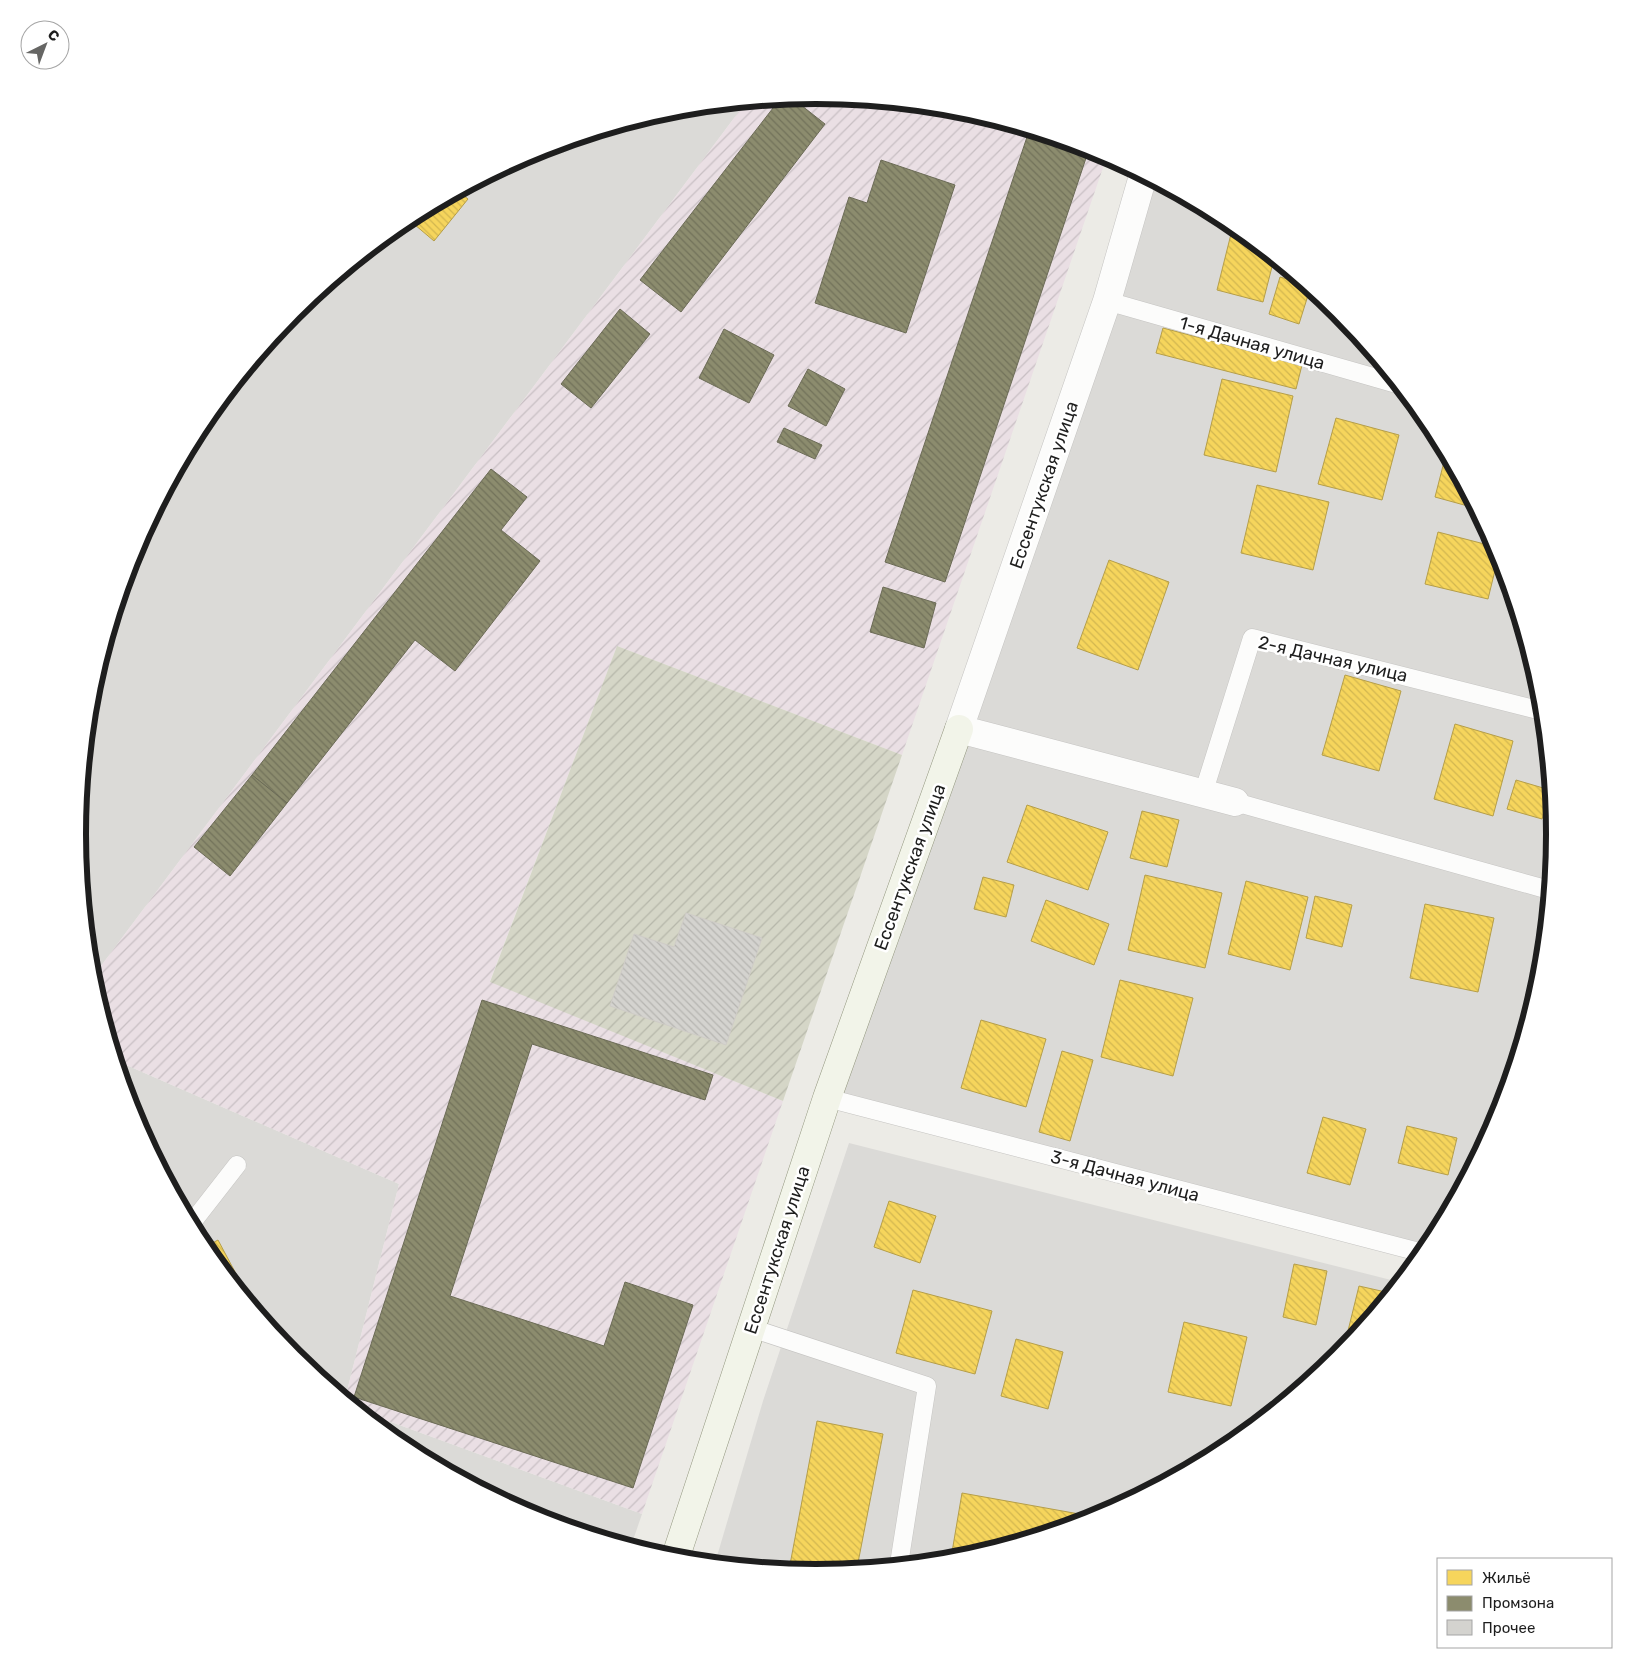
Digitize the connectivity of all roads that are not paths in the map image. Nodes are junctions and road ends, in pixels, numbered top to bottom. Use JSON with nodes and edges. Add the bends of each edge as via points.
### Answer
{"nodes":[{"id":1,"x":1141,"y":181,"type":"edge"},
{"id":2,"x":1107,"y":301,"type":"junction"},
{"id":3,"x":1388,"y":381,"type":"edge"},
{"id":4,"x":1535,"y":709,"type":"edge"},
{"id":5,"x":959,"y":729,"type":"junction"},
{"id":6,"x":1203,"y":794,"type":"junction"},
{"id":7,"x":1235,"y":802,"type":"joint"},
{"id":8,"x":1543,"y":888,"type":"edge"},
{"id":9,"x":827,"y":1098,"type":"junction"},
{"id":10,"x":237,"y":1165,"type":"dead end"},
{"id":11,"x":196,"y":1218,"type":"edge"},
{"id":12,"x":1414,"y":1252,"type":"edge"},
{"id":13,"x":751,"y":1328,"type":"junction"},
{"id":14,"x":678,"y":1551,"type":"edge"},
{"id":15,"x":900,"y":1559,"type":"edge"}],
"edges":[{"from":1,"to":2,"type":"street","name":"Ессентукская улица"},
{"from":2,"to":3,"type":"lane","name":"1-я Дачная улица"},
{"from":2,"to":5,"type":"street","name":"Ессентукская улица"},
{"from":4,"to":6,"type":"lane","name":"2-я Дачная улица","via":[[1252,638]]},
{"from":5,"to":6,"type":"street"},
{"from":5,"to":9,"type":"street","name":"Ессентукская улица"},
{"from":6,"to":7,"type":"street"},
{"from":7,"to":8,"type":"lane"},
{"from":9,"to":12,"type":"lane","name":"3-я Дачная улица"},
{"from":9,"to":13,"type":"street","name":"Ессентукская улица"},
{"from":10,"to":11,"type":"lane"},
{"from":13,"to":14,"type":"street","name":"Ессентукская улица"},
{"from":13,"to":15,"type":"lane","via":[[927,1386]]}]}
